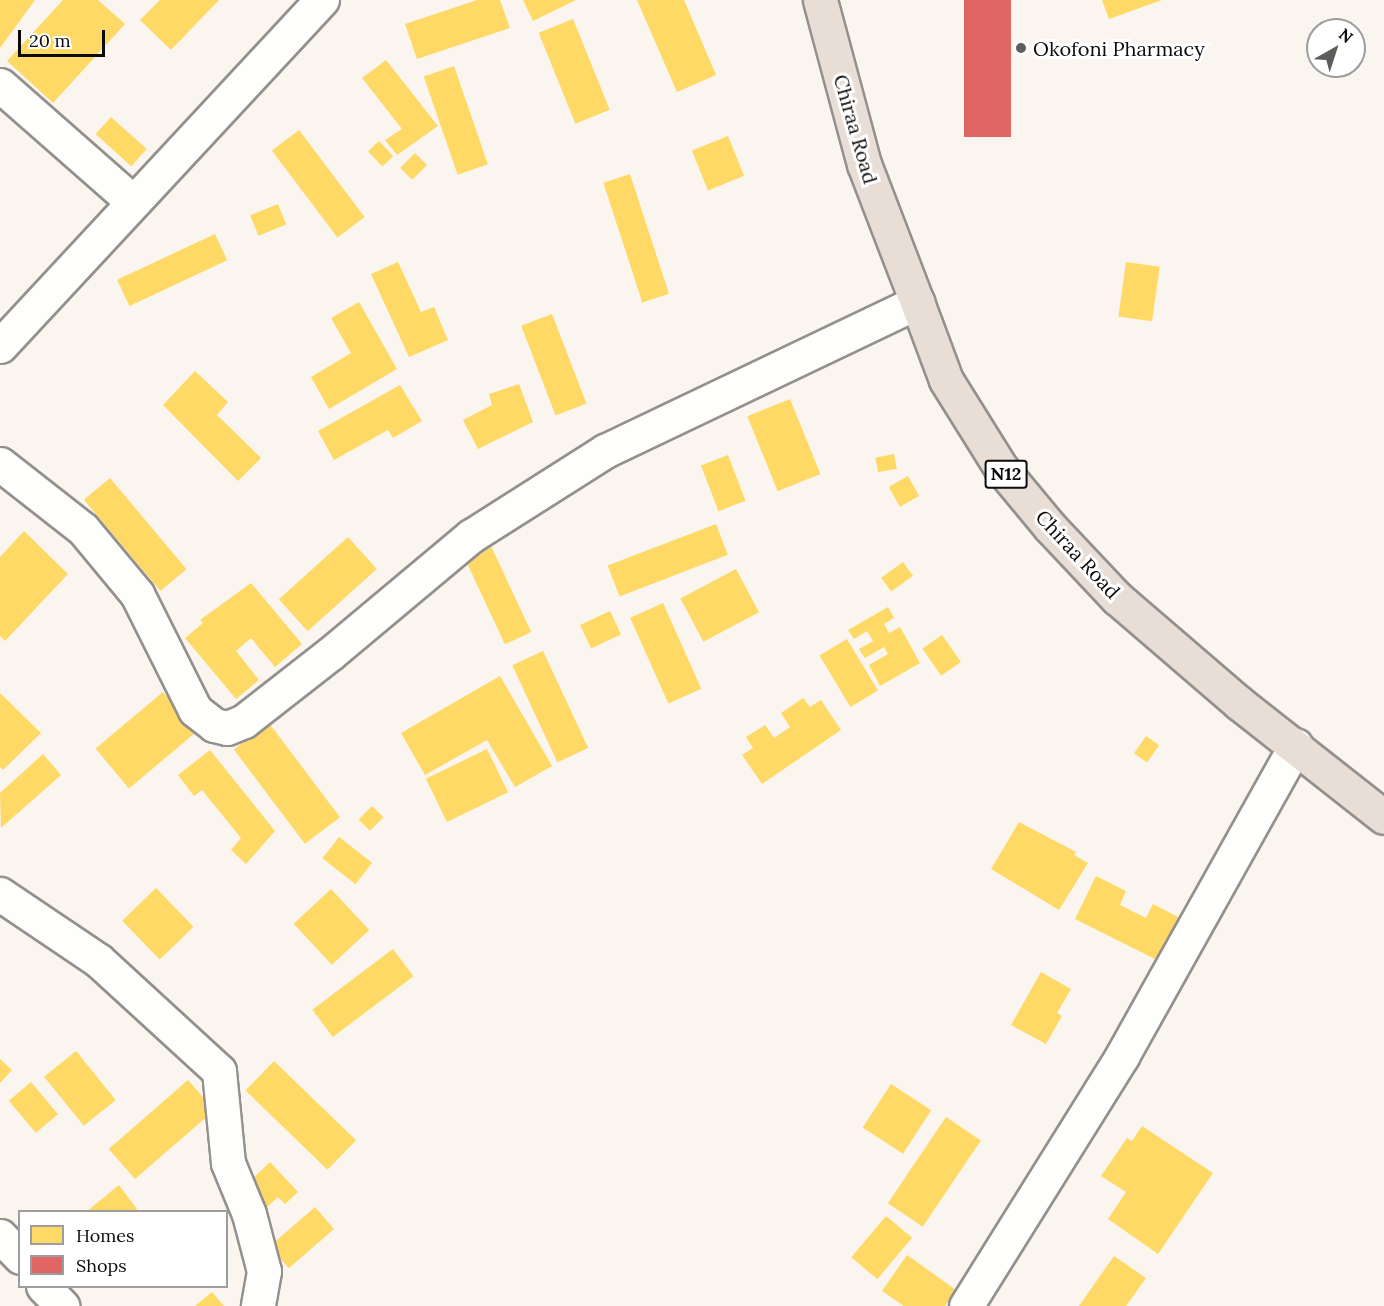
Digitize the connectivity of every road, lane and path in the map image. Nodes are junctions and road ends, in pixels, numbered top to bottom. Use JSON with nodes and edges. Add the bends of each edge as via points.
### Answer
{"nodes":[{"id":1,"x":322,"y":0,"type":"edge"},
{"id":2,"x":820,"y":0,"type":"edge"},
{"id":3,"x":0,"y":85,"type":"edge"},
{"id":4,"x":133,"y":202,"type":"junction"},
{"id":5,"x":916,"y":303,"type":"junction"},
{"id":6,"x":0,"y":346,"type":"edge"},
{"id":7,"x":0,"y":464,"type":"edge"},
{"id":8,"x":1296,"y":745,"type":"junction"},
{"id":9,"x":1384,"y":817,"type":"edge"},
{"id":10,"x":0,"y":894,"type":"edge"},
{"id":11,"x":0,"y":1236,"type":"edge"},
{"id":12,"x":18,"y":1255,"type":"edge"},
{"id":13,"x":44,"y":1288,"type":"edge"},
{"id":14,"x":62,"y":1306,"type":"edge"},
{"id":15,"x":258,"y":1306,"type":"edge"},
{"id":16,"x":966,"y":1306,"type":"edge"}],
"edges":[{"from":1,"to":4,"type":"street"},
{"from":2,"to":5,"type":"highway","name":"Chiraa Road","number":"N12","via":[[864,164]]},
{"from":3,"to":4,"type":"street"},
{"from":4,"to":6,"type":"street"},
{"from":5,"to":7,"type":"street","via":[[605,451],[471,536],[322,660],[243,721],[227,728],[214,725],[195,710],[137,594],[83,529]]},
{"from":5,"to":8,"type":"highway","name":"Chiraa Road","number":"N12","via":[[963,411],[1001,468],[1050,527],[1117,598],[1239,703]]},
{"from":8,"to":9,"type":"highway","name":"Chiraa Road","number":"N12"},
{"from":8,"to":16,"type":"street","via":[[1122,1056]]},
{"from":10,"to":15,"type":"street","via":[[99,960],[219,1071],[228,1163],[249,1214],[264,1271]]},
{"from":11,"to":12,"type":"street"},
{"from":13,"to":14,"type":"street"}]}
